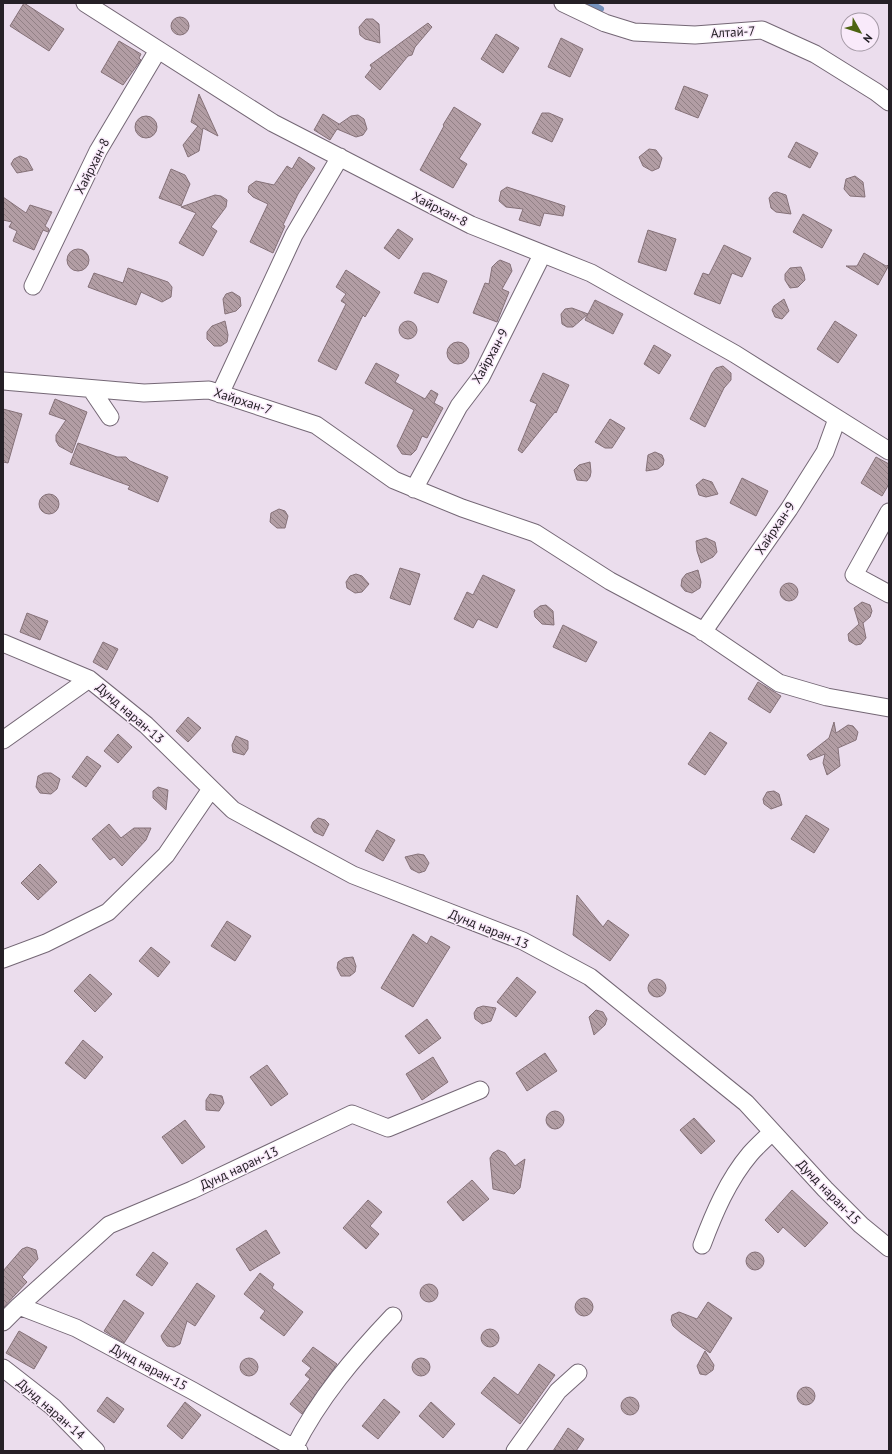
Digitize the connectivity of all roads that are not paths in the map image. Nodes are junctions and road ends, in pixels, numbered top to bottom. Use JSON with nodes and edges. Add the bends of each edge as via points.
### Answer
{"nodes":[{"id":1,"x":85,"y":3,"type":"edge"},
{"id":2,"x":563,"y":3,"type":"edge"},
{"id":3,"x":158,"y":50,"type":"junction"},
{"id":4,"x":889,"y":102,"type":"edge"},
{"id":5,"x":340,"y":157,"type":"junction"},
{"id":6,"x":542,"y":255,"type":"junction"},
{"id":7,"x":33,"y":286,"type":"dead end"},
{"id":8,"x":3,"y":381,"type":"edge"},
{"id":9,"x":91,"y":390,"type":"junction"},
{"id":10,"x":220,"y":394,"type":"junction"},
{"id":11,"x":110,"y":418,"type":"dead end"},
{"id":12,"x":837,"y":419,"type":"junction"},
{"id":13,"x":889,"y":451,"type":"edge"},
{"id":14,"x":414,"y":489,"type":"junction"},
{"id":15,"x":889,"y":512,"type":"edge"},
{"id":16,"x":889,"y":594,"type":"edge"},
{"id":17,"x":703,"y":632,"type":"junction"},
{"id":18,"x":3,"y":643,"type":"edge"},
{"id":19,"x":89,"y":679,"type":"junction"},
{"id":20,"x":889,"y":708,"type":"edge"},
{"id":21,"x":3,"y":740,"type":"edge"},
{"id":22,"x":211,"y":789,"type":"junction"},
{"id":23,"x":3,"y":959,"type":"edge"},
{"id":24,"x":480,"y":1090,"type":"dead end"},
{"id":25,"x":746,"y":1104,"type":"joint"},
{"id":26,"x":772,"y":1132,"type":"junction"},
{"id":27,"x":702,"y":1245,"type":"dead end"},
{"id":28,"x":889,"y":1248,"type":"edge"},
{"id":29,"x":19,"y":1306,"type":"junction"},
{"id":30,"x":393,"y":1316,"type":"dead end"},
{"id":31,"x":3,"y":1322,"type":"edge"},
{"id":32,"x":3,"y":1368,"type":"edge"},
{"id":33,"x":578,"y":1373,"type":"dead end"},
{"id":34,"x":296,"y":1449,"type":"edge"},
{"id":35,"x":96,"y":1451,"type":"edge"},
{"id":36,"x":515,"y":1451,"type":"edge"}],
"edges":[{"from":1,"to":3,"type":"street","name":"Хайрхан-8"},
{"from":2,"to":4,"type":"street","name":"Алтай-7","via":[[605,23],[634,32],[695,35],[762,30],[815,54]]},
{"from":3,"to":5,"type":"street","name":"Хайрхан-8","via":[[273,123]]},
{"from":3,"to":7,"type":"street","name":"Хайрхан-8","via":[[98,151]]},
{"from":5,"to":6,"type":"street","name":"Хайрхан-8","via":[[471,225]]},
{"from":5,"to":10,"type":"street","via":[[294,235]]},
{"from":6,"to":12,"type":"street","via":[[591,273],[735,354]]},
{"from":6,"to":14,"type":"street","name":"Хайрхан-9","via":[[481,377],[459,406]]},
{"from":8,"to":9,"type":"street","name":"Хайрхан-7"},
{"from":9,"to":10,"type":"street","name":"Хайрхан-7","via":[[144,393],[209,390]]},
{"from":9,"to":11,"type":"street"},
{"from":10,"to":14,"type":"street","name":"Хайрхан-7","via":[[316,425],[394,480]]},
{"from":12,"to":13,"type":"street"},
{"from":12,"to":17,"type":"street","name":"Хайрхан-9","via":[[825,452],[789,509]]},
{"from":14,"to":17,"type":"street","via":[[535,533],[610,581]]},
{"from":15,"to":16,"type":"street","via":[[854,575]]},
{"from":17,"to":20,"type":"street","via":[[779,683],[828,697]]},
{"from":18,"to":19,"type":"street"},
{"from":19,"to":21,"type":"street","name":"Дунд наран-13"},
{"from":19,"to":22,"type":"street","name":"Дунд наран-13","via":[[146,725]]},
{"from":22,"to":23,"type":"street","via":[[166,855],[108,912],[46,943]]},
{"from":22,"to":25,"type":"street","name":"Дунд наран-13","via":[[233,810],[353,875],[523,941],[590,977]]},
{"from":24,"to":29,"type":"street","name":"Дунд наран-13","via":[[388,1128],[352,1114],[192,1190],[109,1225]]},
{"from":25,"to":26,"type":"street","name":"Дунд наран-15"},
{"from":26,"to":27,"type":"street","via":[[750,1154],[730,1183]]},
{"from":26,"to":28,"type":"street","name":"Дунд наран-15","via":[[861,1225]]},
{"from":29,"to":31,"type":"street"},
{"from":29,"to":34,"type":"street","name":"Дунд наран-15","via":[[76,1328]]},
{"from":30,"to":34,"type":"street","name":"Дунд наран-15","via":[[359,1351],[330,1387],[302,1432]]},
{"from":32,"to":35,"type":"street","name":"Дунд наран-14","via":[[53,1407]]},
{"from":33,"to":36,"type":"street","via":[[558,1391]]}]}
